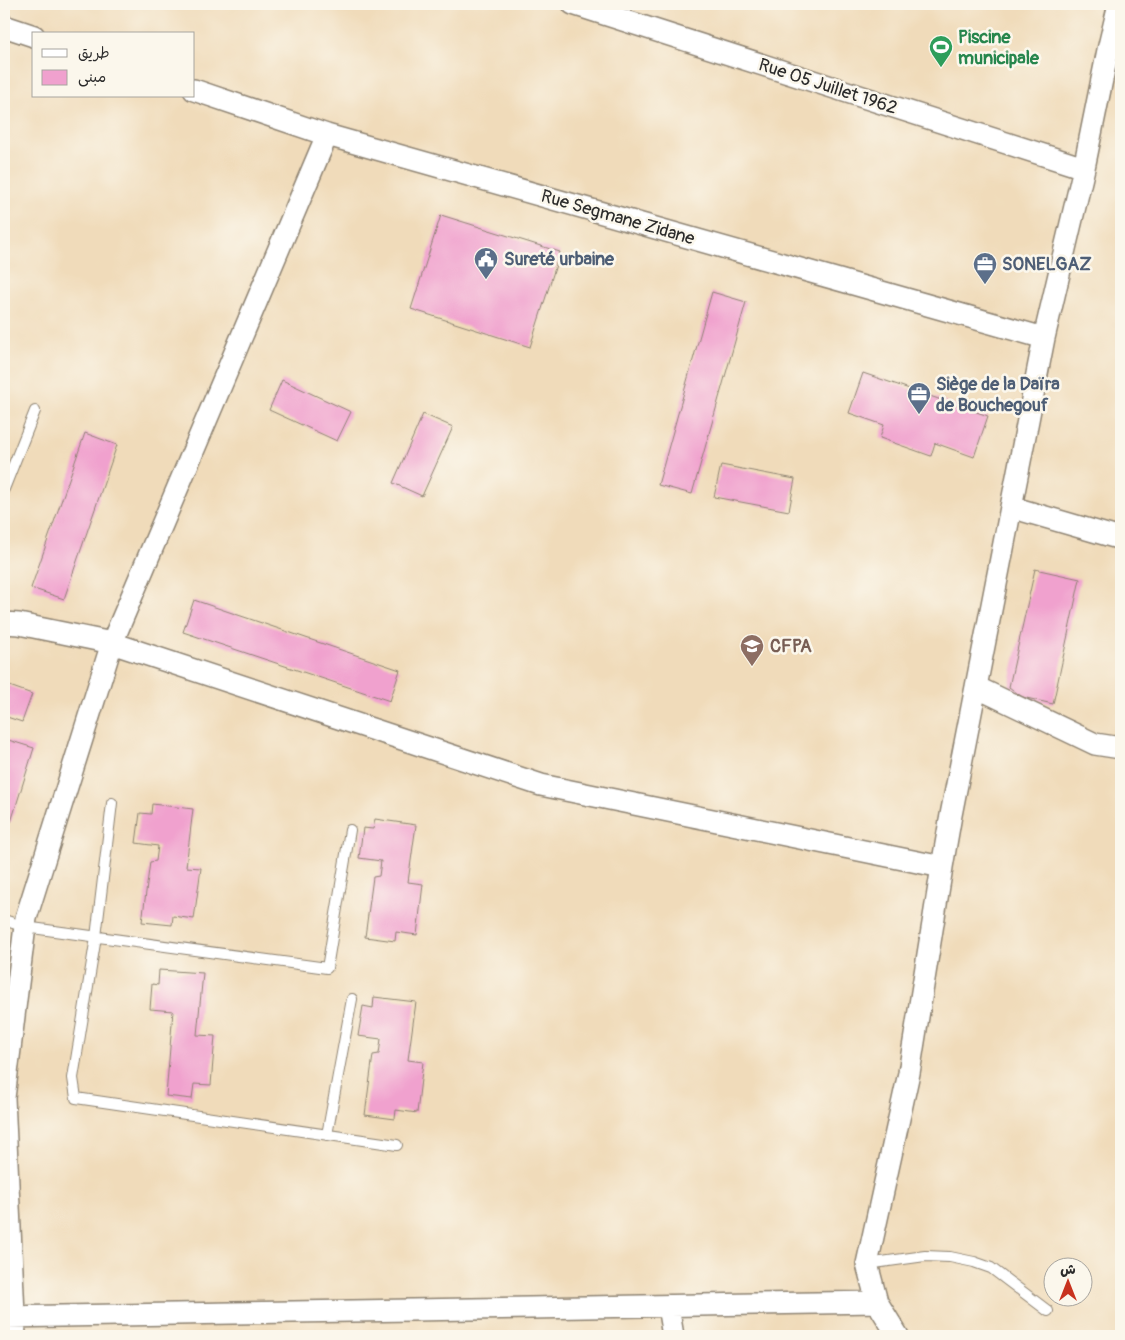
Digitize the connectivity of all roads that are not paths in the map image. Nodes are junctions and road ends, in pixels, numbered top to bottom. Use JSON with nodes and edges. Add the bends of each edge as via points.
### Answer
{"nodes":[{"id":1,"x":573,"y":4,"type":"edge"},
{"id":2,"x":1119,"y":4,"type":"edge"},
{"id":3,"x":4,"y":26,"type":"edge"},
{"id":4,"x":32,"y":35,"type":"edge"},
{"id":5,"x":1115,"y":52,"type":"edge"},
{"id":6,"x":195,"y":90,"type":"edge"},
{"id":7,"x":327,"y":135,"type":"junction"},
{"id":8,"x":1084,"y":168,"type":"junction"},
{"id":9,"x":1044,"y":338,"type":"junction"},
{"id":10,"x":35,"y":411,"type":"dead end"},
{"id":11,"x":4,"y":489,"type":"edge"},
{"id":12,"x":1011,"y":507,"type":"junction"},
{"id":13,"x":1121,"y":539,"type":"edge"},
{"id":14,"x":4,"y":623,"type":"edge"},
{"id":15,"x":112,"y":643,"type":"junction"},
{"id":16,"x":976,"y":687,"type":"junction"},
{"id":17,"x":1121,"y":748,"type":"edge"},
{"id":18,"x":112,"y":803,"type":"dead end"},
{"id":19,"x":350,"y":830,"type":"dead end"},
{"id":20,"x":942,"y":866,"type":"junction"},
{"id":21,"x":4,"y":920,"type":"edge"},
{"id":22,"x":25,"y":927,"type":"junction"},
{"id":23,"x":96,"y":937,"type":"junction"},
{"id":24,"x":352,"y":999,"type":"dead end"},
{"id":25,"x":4,"y":1098,"type":"edge"},
{"id":26,"x":327,"y":1135,"type":"junction"},
{"id":27,"x":397,"y":1146,"type":"dead end"},
{"id":28,"x":867,"y":1264,"type":"junction"},
{"id":29,"x":877,"y":1302,"type":"junction"},
{"id":30,"x":668,"y":1306,"type":"junction"},
{"id":31,"x":1048,"y":1311,"type":"dead end"},
{"id":32,"x":11,"y":1323,"type":"edge"},
{"id":33,"x":673,"y":1336,"type":"edge"},
{"id":34,"x":898,"y":1336,"type":"edge"}],
"edges":[{"from":1,"to":8,"type":"street","name":"Rue 05 Juillet 1962"},
{"from":2,"to":5,"type":"street"},
{"from":3,"to":4,"type":"street"},
{"from":5,"to":8,"type":"street"},
{"from":6,"to":7,"type":"street","name":"Rue Segmane Zidane"},
{"from":7,"to":9,"type":"street","name":"Rue Segmane Zidane"},
{"from":7,"to":15,"type":"street"},
{"from":8,"to":9,"type":"street"},
{"from":9,"to":12,"type":"street"},
{"from":10,"to":11,"type":"lane"},
{"from":12,"to":13,"type":"street"},
{"from":12,"to":16,"type":"street"},
{"from":14,"to":15,"type":"street"},
{"from":15,"to":20,"type":"street","via":[[541,785]]},
{"from":15,"to":22,"type":"street"},
{"from":16,"to":17,"type":"street","via":[[1095,744]]},
{"from":16,"to":20,"type":"street"},
{"from":18,"to":23,"type":"lane"},
{"from":19,"to":23,"type":"lane","via":[[327,968]]},
{"from":20,"to":28,"type":"street","via":[[909,1073]]},
{"from":21,"to":22,"type":"lane"},
{"from":22,"to":23,"type":"lane"},
{"from":22,"to":25,"type":"street"},
{"from":23,"to":26,"type":"lane","via":[[73,1078],[76,1098]]},
{"from":24,"to":26,"type":"lane"},
{"from":25,"to":32,"type":"street"},
{"from":26,"to":27,"type":"lane"},
{"from":28,"to":29,"type":"street"},
{"from":28,"to":31,"type":"lane","via":[[925,1256],[974,1262],[990,1268]]},
{"from":29,"to":30,"type":"street"},
{"from":29,"to":34,"type":"street"},
{"from":30,"to":32,"type":"street"},
{"from":30,"to":33,"type":"street"}]}
